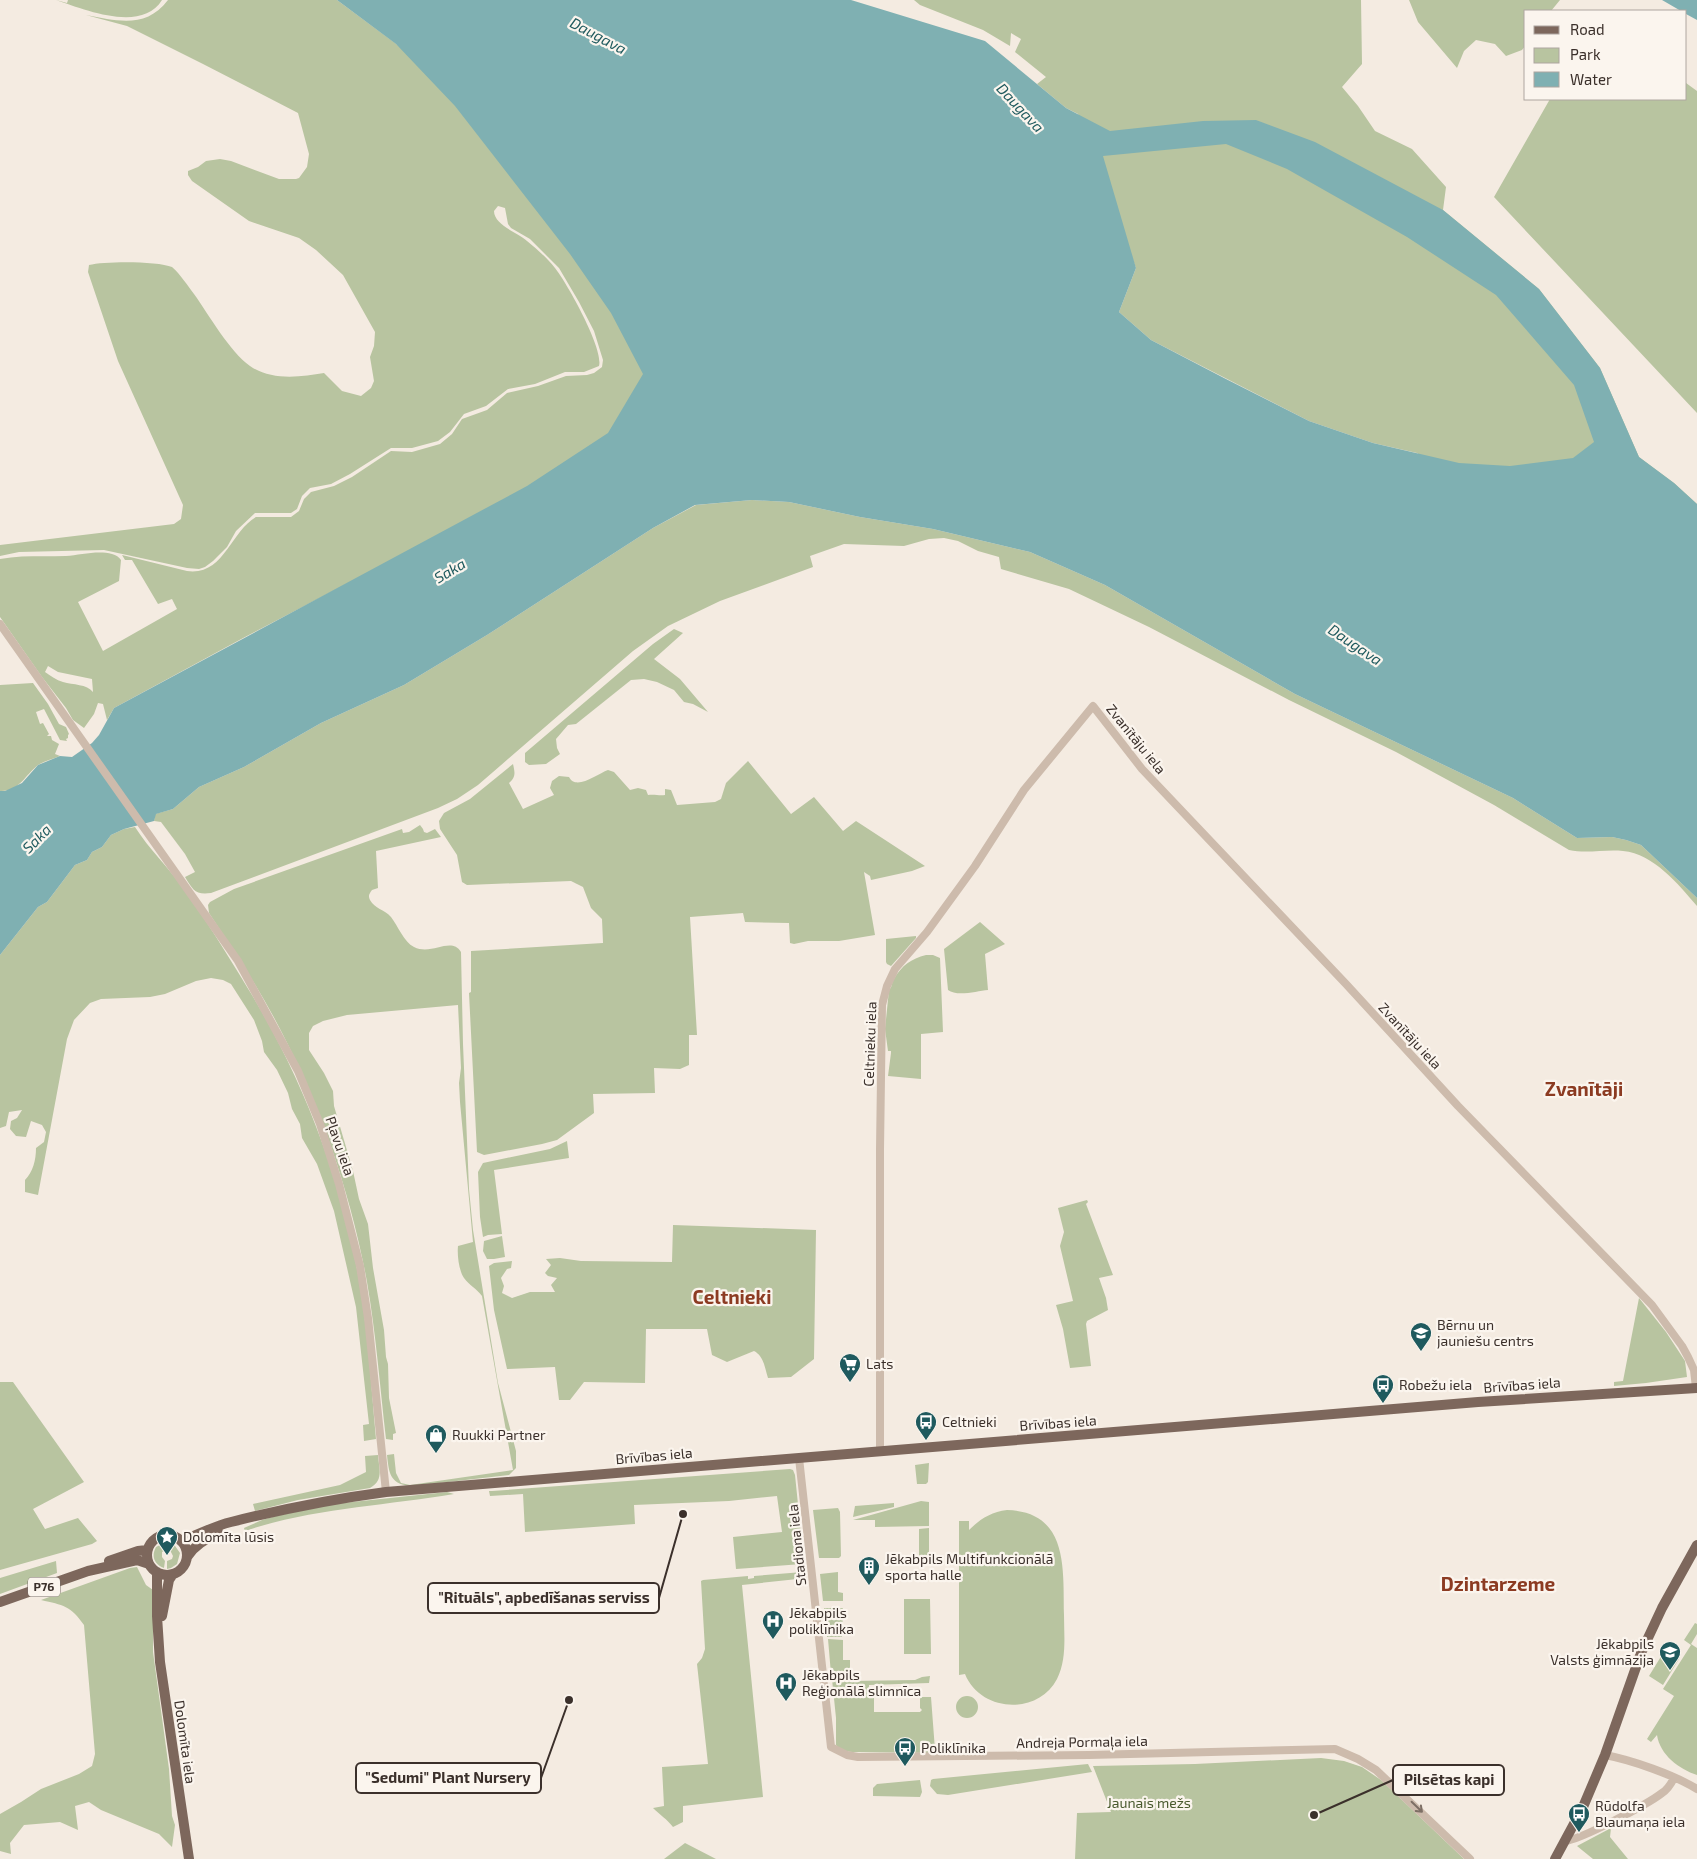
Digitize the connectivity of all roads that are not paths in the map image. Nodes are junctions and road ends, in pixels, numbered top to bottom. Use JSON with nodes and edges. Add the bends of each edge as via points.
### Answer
{"nodes":[{"id":1,"x":0,"y":624,"type":"edge"},
{"id":2,"x":1093,"y":706,"type":"joint"},
{"id":3,"x":1696,"y":1388,"type":"edge"},
{"id":4,"x":880,"y":1452,"type":"junction"},
{"id":5,"x":799,"y":1458,"type":"junction"},
{"id":6,"x":386,"y":1492,"type":"junction"},
{"id":7,"x":245,"y":1520,"type":"junction"},
{"id":8,"x":181,"y":1541,"type":"junction"},
{"id":9,"x":1697,"y":1545,"type":"edge"},
{"id":10,"x":147,"y":1550,"type":"junction"},
{"id":11,"x":186,"y":1557,"type":"junction"},
{"id":12,"x":149,"y":1564,"type":"junction"},
{"id":13,"x":88,"y":1572,"type":"junction"},
{"id":14,"x":156,"y":1572,"type":"junction"},
{"id":15,"x":173,"y":1574,"type":"junction"},
{"id":16,"x":0,"y":1602,"type":"edge"},
{"id":17,"x":158,"y":1629,"type":"junction"},
{"id":18,"x":831,"y":1747,"type":"joint"},
{"id":19,"x":1605,"y":1755,"type":"junction"},
{"id":20,"x":1674,"y":1778,"type":"junction"},
{"id":21,"x":1697,"y":1790,"type":"edge"},
{"id":22,"x":1565,"y":1841,"type":"junction"},
{"id":23,"x":189,"y":1859,"type":"edge"},
{"id":24,"x":1470,"y":1859,"type":"edge"},
{"id":25,"x":1555,"y":1859,"type":"edge"}],
"edges":[{"from":1,"to":6,"type":"street","name":"Pļavu iela","via":[[238,961],[298,1071],[320,1124],[360,1266]]},
{"from":2,"to":3,"type":"street","name":"Zvanītāju iela","via":[[1142,769],[1458,1106],[1652,1305],[1688,1356]]},
{"from":2,"to":4,"type":"street","name":"Celtnieku iela","via":[[1024,790],[975,866],[932,925],[895,968],[885,993],[882,1005],[880,1150]]},
{"from":3,"to":4,"type":"main road","name":"Brīvības iela","number":"P76","via":[[1478,1402]]},
{"from":4,"to":5,"type":"main road","name":"Brīvības iela","number":"P76"},
{"from":5,"to":6,"type":"main road","name":"Brīvības iela","number":"P76"},
{"from":5,"to":18,"type":"street","name":"Stadiona iela"},
{"from":6,"to":7,"type":"main road","name":"Brīvības iela","number":"P76","via":[[320,1501]]},
{"from":7,"to":8,"type":"main road","name":"Brīvības iela","number":"P76"},
{"from":7,"to":11,"type":"main road","name":"Brīvības iela","number":"P76","via":[[209,1537]]},
{"from":8,"to":10,"type":"main road","number":"P76","via":[[172,1536],[160,1536],[151,1542]]},
{"from":8,"to":11,"type":"main road"},
{"from":9,"to":19,"type":"main road","via":[[1641,1653]]},
{"from":10,"to":12,"type":"main road"},
{"from":10,"to":13,"type":"main road","number":"P76","via":[[102,1563]]},
{"from":11,"to":15,"type":"main road","number":"P76","via":[[182,1567]]},
{"from":12,"to":13,"type":"main road","number":"P76","via":[[137,1560]]},
{"from":12,"to":14,"type":"main road"},
{"from":13,"to":16,"type":"main road","number":"P76"},
{"from":14,"to":15,"type":"main road"},
{"from":14,"to":17,"type":"main road","name":"Dolomīta iela"},
{"from":15,"to":17,"type":"main road","name":"Dolomīta iela"},
{"from":17,"to":23,"type":"main road","name":"Dolomīta iela"},
{"from":18,"to":24,"type":"street","name":"Andreja Pormaļa iela","one_way":true,"via":[[847,1755],[858,1756],[1336,1749],[1376,1770]]},
{"from":19,"to":20,"type":"street"},
{"from":19,"to":22,"type":"main road"},
{"from":20,"to":21,"type":"street"},
{"from":20,"to":22,"type":"street","via":[[1664,1792],[1651,1800],[1580,1838]]},
{"from":22,"to":25,"type":"main road"}]}
